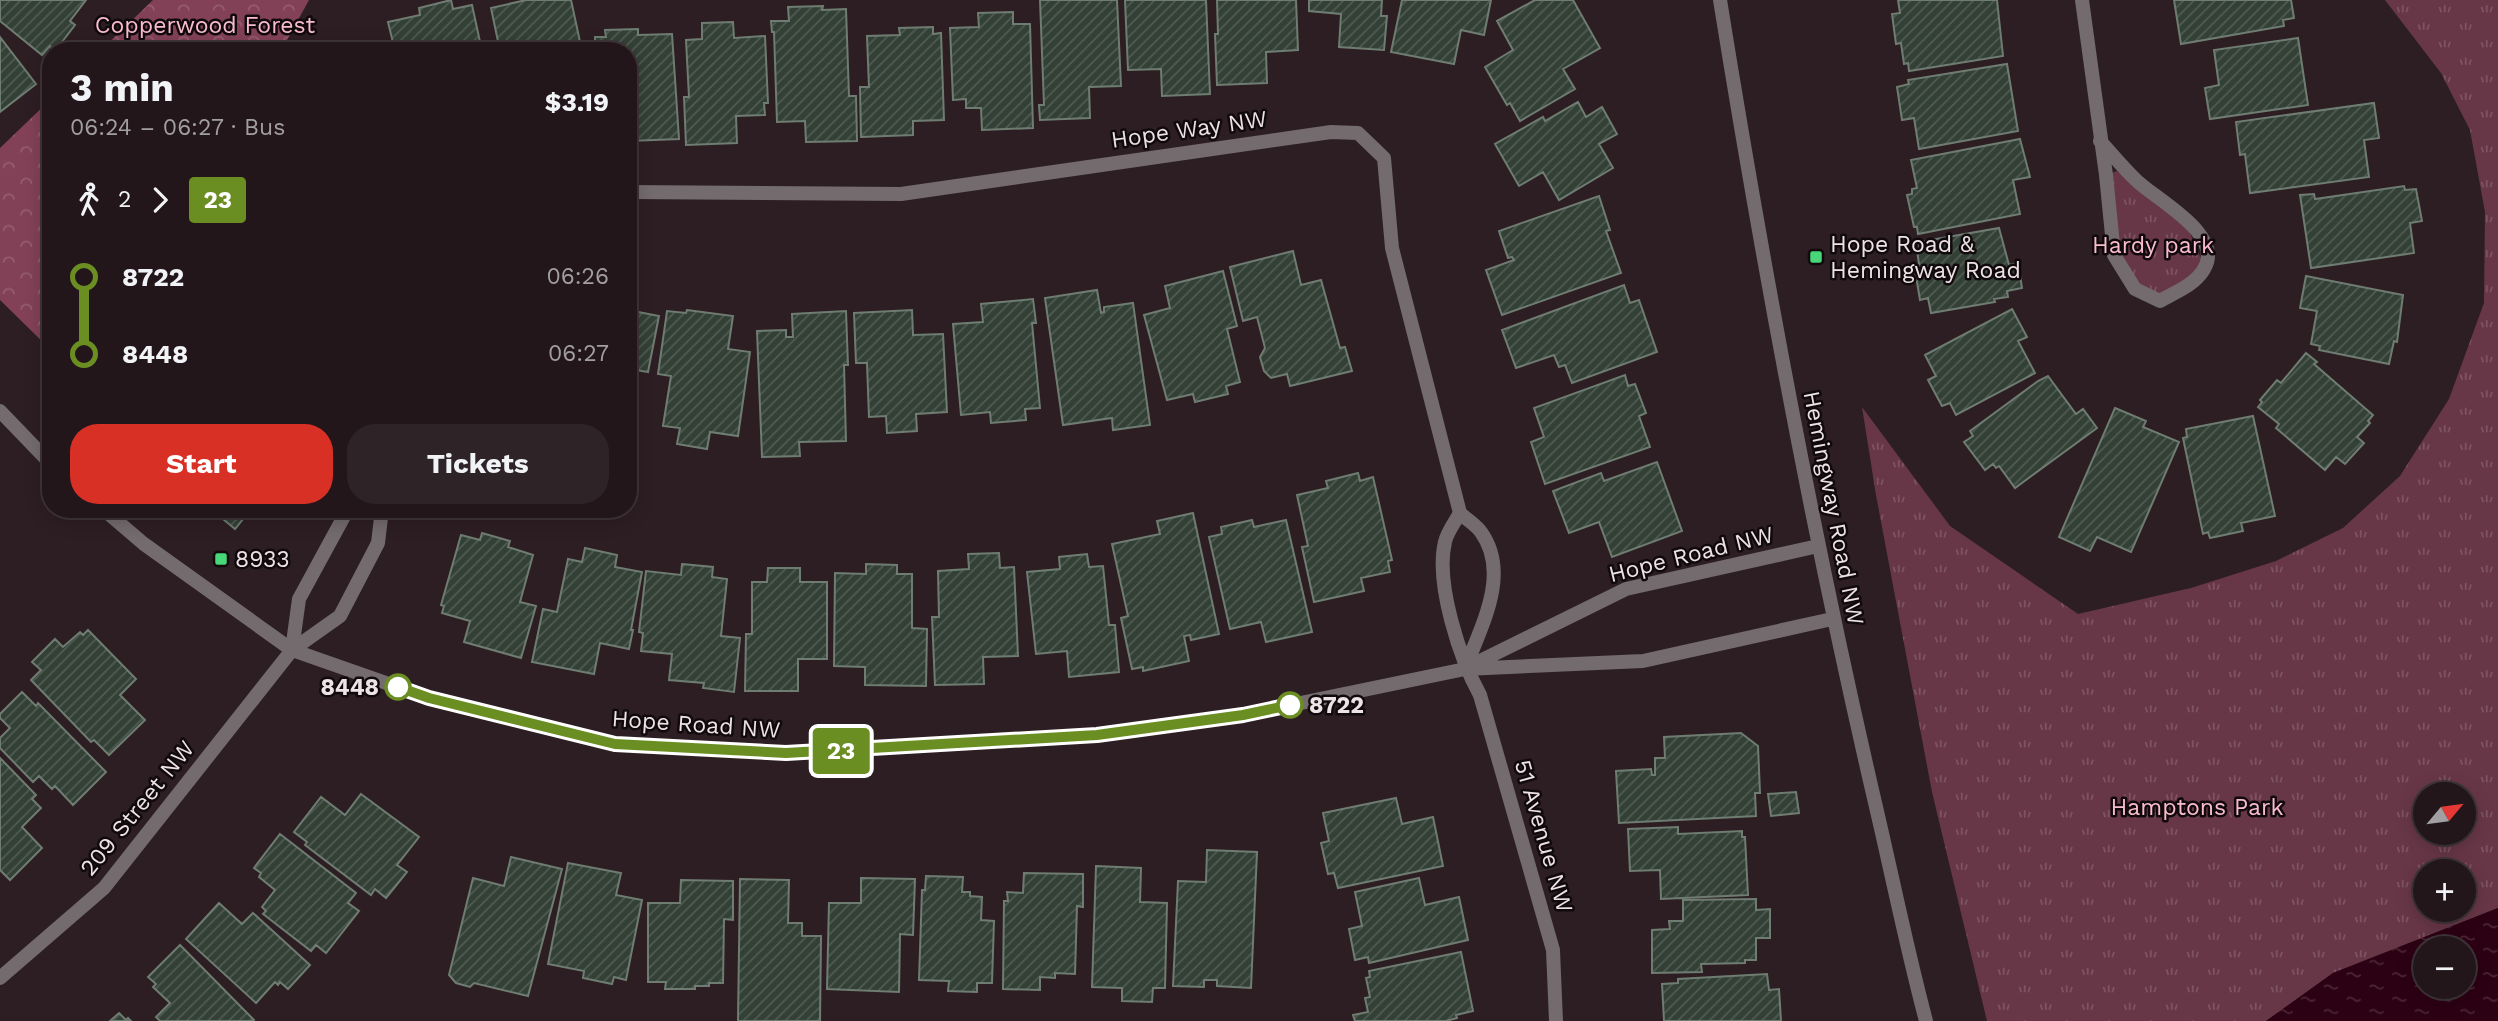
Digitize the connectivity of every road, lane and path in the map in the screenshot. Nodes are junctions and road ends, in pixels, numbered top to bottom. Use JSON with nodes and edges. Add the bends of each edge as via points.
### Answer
{"nodes":[{"id":1,"x":1720,"y":0,"type":"edge"},
{"id":2,"x":2082,"y":0,"type":"edge"},
{"id":3,"x":2100,"y":141,"type":"junction"},
{"id":4,"x":637,"y":192,"type":"edge"},
{"id":5,"x":0,"y":411,"type":"edge"},
{"id":6,"x":42,"y":455,"type":"edge"},
{"id":7,"x":1460,"y":513,"type":"junction"},
{"id":8,"x":114,"y":518,"type":"edge"},
{"id":9,"x":343,"y":518,"type":"edge"},
{"id":10,"x":381,"y":518,"type":"edge"},
{"id":11,"x":1818,"y":546,"type":"junction"},
{"id":12,"x":1832,"y":619,"type":"junction"},
{"id":13,"x":292,"y":650,"type":"junction"},
{"id":14,"x":1465,"y":668,"type":"junction"},
{"id":15,"x":0,"y":978,"type":"edge"},
{"id":16,"x":1556,"y":1021,"type":"edge"},
{"id":17,"x":1926,"y":1021,"type":"edge"}],
"edges":[{"from":1,"to":11,"type":"street","name":"Hemingway Road NW"},
{"from":2,"to":3,"type":"street"},
{"from":3,"to":3,"type":"street","via":[[2137,181],[2194,226],[2207,249],[2205,268],[2189,285],[2160,301],[2135,289],[2114,255]]},
{"from":4,"to":7,"type":"street","name":"Hope Way NW","via":[[901,194],[1331,132],[1357,132],[1384,158],[1392,248]]},
{"from":5,"to":6,"type":"street"},
{"from":7,"to":14,"type":"street","via":[[1445,540],[1442,577]]},
{"from":7,"to":14,"type":"street","name":"Hope Way NW","via":[[1480,532],[1495,563],[1493,594]]},
{"from":8,"to":13,"type":"street","name":"Hope Road NW"},
{"from":9,"to":13,"type":"street","via":[[299,599]]},
{"from":10,"to":13,"type":"street","via":[[378,542],[340,616]]},
{"from":11,"to":12,"type":"street","name":"Hemingway Road NW"},
{"from":11,"to":14,"type":"street","name":"Hope Road NW","via":[[1626,589]]},
{"from":12,"to":14,"type":"street","name":"Hope Road NW","via":[[1643,661]]},
{"from":12,"to":17,"type":"street","name":"Hemingway Road NW"},
{"from":13,"to":14,"type":"street","name":"Hope Road NW","via":[[429,698],[615,744],[786,753],[1097,735],[1243,715]]},
{"from":13,"to":15,"type":"street","name":"209 Street NW","via":[[104,888]]},
{"from":14,"to":16,"type":"street","name":"51 Avenue NW","via":[[1480,695],[1553,950]]}]}
